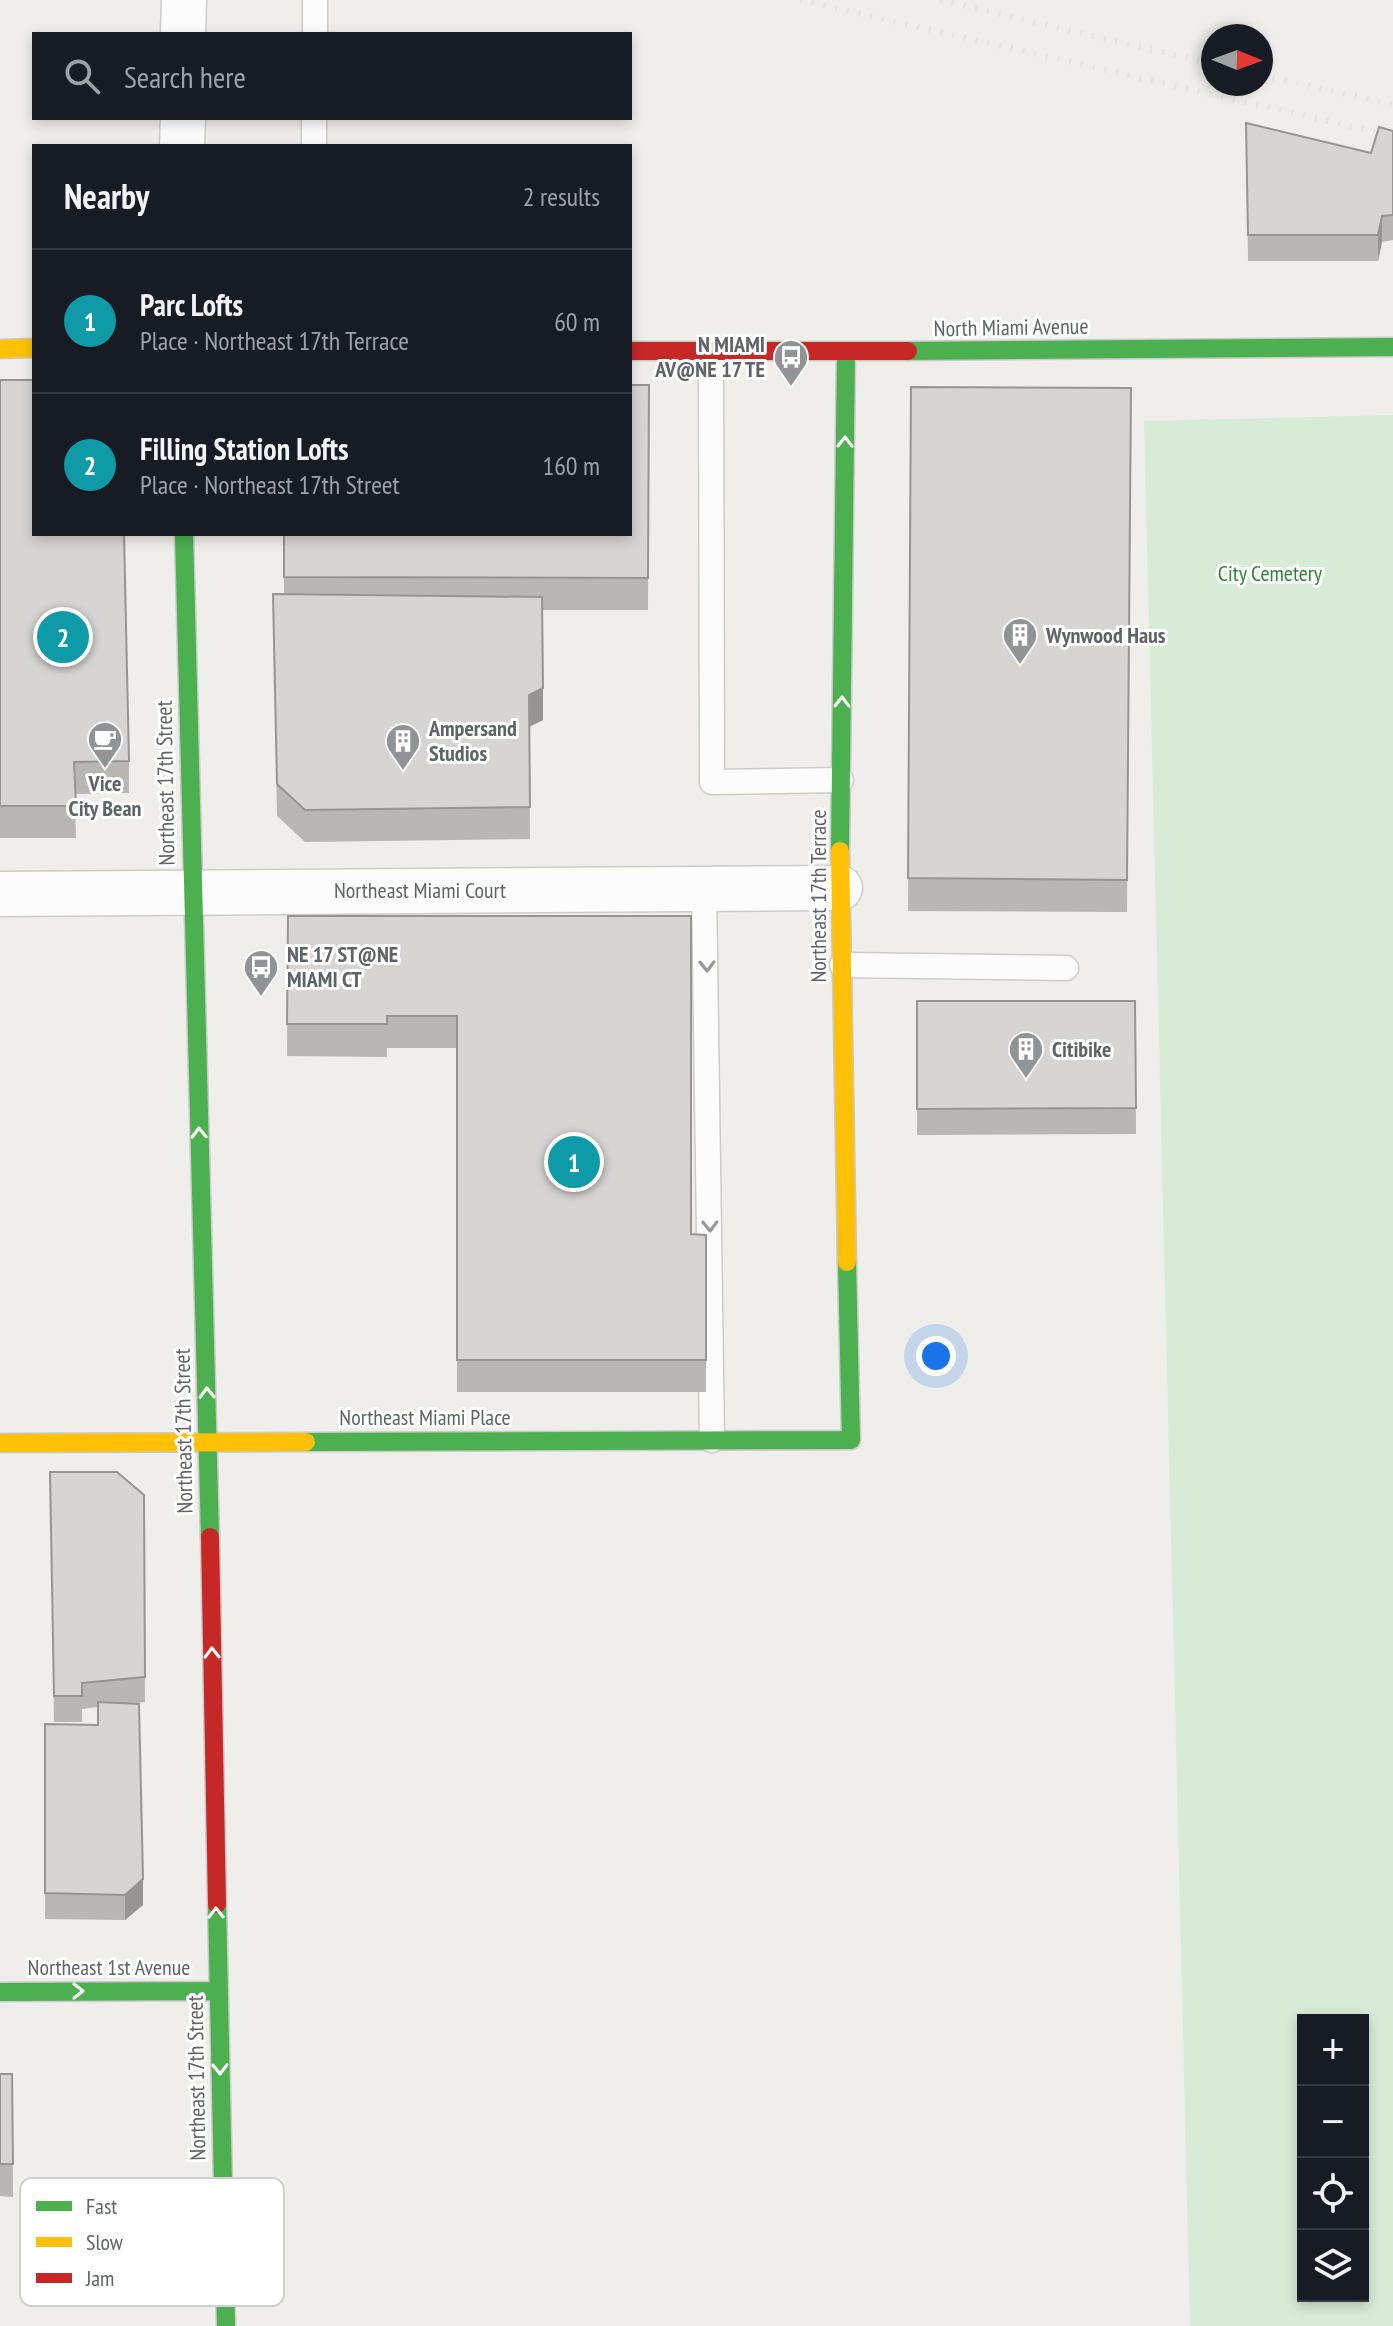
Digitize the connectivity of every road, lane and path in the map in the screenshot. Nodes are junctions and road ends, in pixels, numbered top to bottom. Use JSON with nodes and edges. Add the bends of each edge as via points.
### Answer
{"nodes":[{"id":1,"x":184,"y":0,"type":"edge"},
{"id":2,"x":315,"y":0,"type":"edge"},
{"id":3,"x":183,"y":32,"type":"edge"},
{"id":4,"x":315,"y":32,"type":"edge"},
{"id":5,"x":183,"y":120,"type":"edge"},
{"id":6,"x":314,"y":120,"type":"edge"},
{"id":7,"x":182,"y":144,"type":"edge"},
{"id":8,"x":314,"y":144,"type":"edge"},
{"id":9,"x":1393,"y":347,"type":"edge"},
{"id":10,"x":32,"y":348,"type":"edge"},
{"id":11,"x":0,"y":349,"type":"edge"},
{"id":12,"x":632,"y":351,"type":"edge"},
{"id":13,"x":711,"y":352,"type":"junction"},
{"id":14,"x":846,"y":352,"type":"junction"},
{"id":15,"x":184,"y":536,"type":"edge"},
{"id":16,"x":841,"y":780,"type":"junction"},
{"id":17,"x":704,"y":888,"type":"junction"},
{"id":18,"x":840,"y":888,"type":"junction"},
{"id":19,"x":192,"y":891,"type":"junction"},
{"id":20,"x":0,"y":894,"type":"edge"},
{"id":21,"x":842,"y":965,"type":"junction"},
{"id":22,"x":1066,"y":968,"type":"dead end"},
{"id":23,"x":712,"y":1440,"type":"junction"},
{"id":24,"x":851,"y":1440,"type":"joint"},
{"id":25,"x":208,"y":1442,"type":"junction"},
{"id":26,"x":0,"y":1443,"type":"edge"},
{"id":27,"x":218,"y":1991,"type":"junction"},
{"id":28,"x":0,"y":1992,"type":"edge"},
{"id":29,"x":222,"y":2178,"type":"edge"},
{"id":30,"x":226,"y":2306,"type":"edge"},
{"id":31,"x":226,"y":2326,"type":"edge"}],
"edges":[{"from":1,"to":3,"type":"street"},
{"from":2,"to":4,"type":"lane"},
{"from":5,"to":7,"type":"street"},
{"from":6,"to":8,"type":"lane"},
{"from":9,"to":14,"type":"main road","name":"North Miami Avenue"},
{"from":10,"to":11,"type":"main road"},
{"from":12,"to":13,"type":"main road","name":"North Miami Avenue"},
{"from":13,"to":14,"type":"main road","name":"North Miami Avenue"},
{"from":13,"to":16,"type":"lane","via":[[712,782]]},
{"from":16,"to":14,"type":"main road","name":"Northeast 17th Terrace","one_way":true},
{"from":15,"to":19,"type":"main road","name":"Northeast 17th Street"},
{"from":16,"to":18,"type":"main road","name":"Northeast 17th Terrace"},
{"from":17,"to":18,"type":"street","name":"Northeast Miami Court"},
{"from":17,"to":19,"type":"street","name":"Northeast Miami Court"},
{"from":17,"to":23,"type":"lane","one_way":true},
{"from":18,"to":21,"type":"main road","name":"Northeast 17th Terrace"},
{"from":19,"to":20,"type":"street","name":"Northeast Miami Court"},
{"from":25,"to":19,"type":"main road","name":"Northeast 17th Street","one_way":true},
{"from":21,"to":22,"type":"lane"},
{"from":21,"to":24,"type":"main road","name":"Northeast 17th Terrace"},
{"from":23,"to":24,"type":"main road","name":"Northeast Miami Place"},
{"from":23,"to":25,"type":"main road","name":"Northeast Miami Place"},
{"from":25,"to":26,"type":"main road","name":"Northeast Miami Place"},
{"from":27,"to":25,"type":"main road","name":"Northeast 17th Street","one_way":true},
{"from":28,"to":27,"type":"main road","name":"Northeast 1st Avenue","one_way":true},
{"from":27,"to":29,"type":"main road","name":"Northeast 17th Street","one_way":true},
{"from":30,"to":31,"type":"main road","name":"Northeast 17th Street","one_way":true}]}
